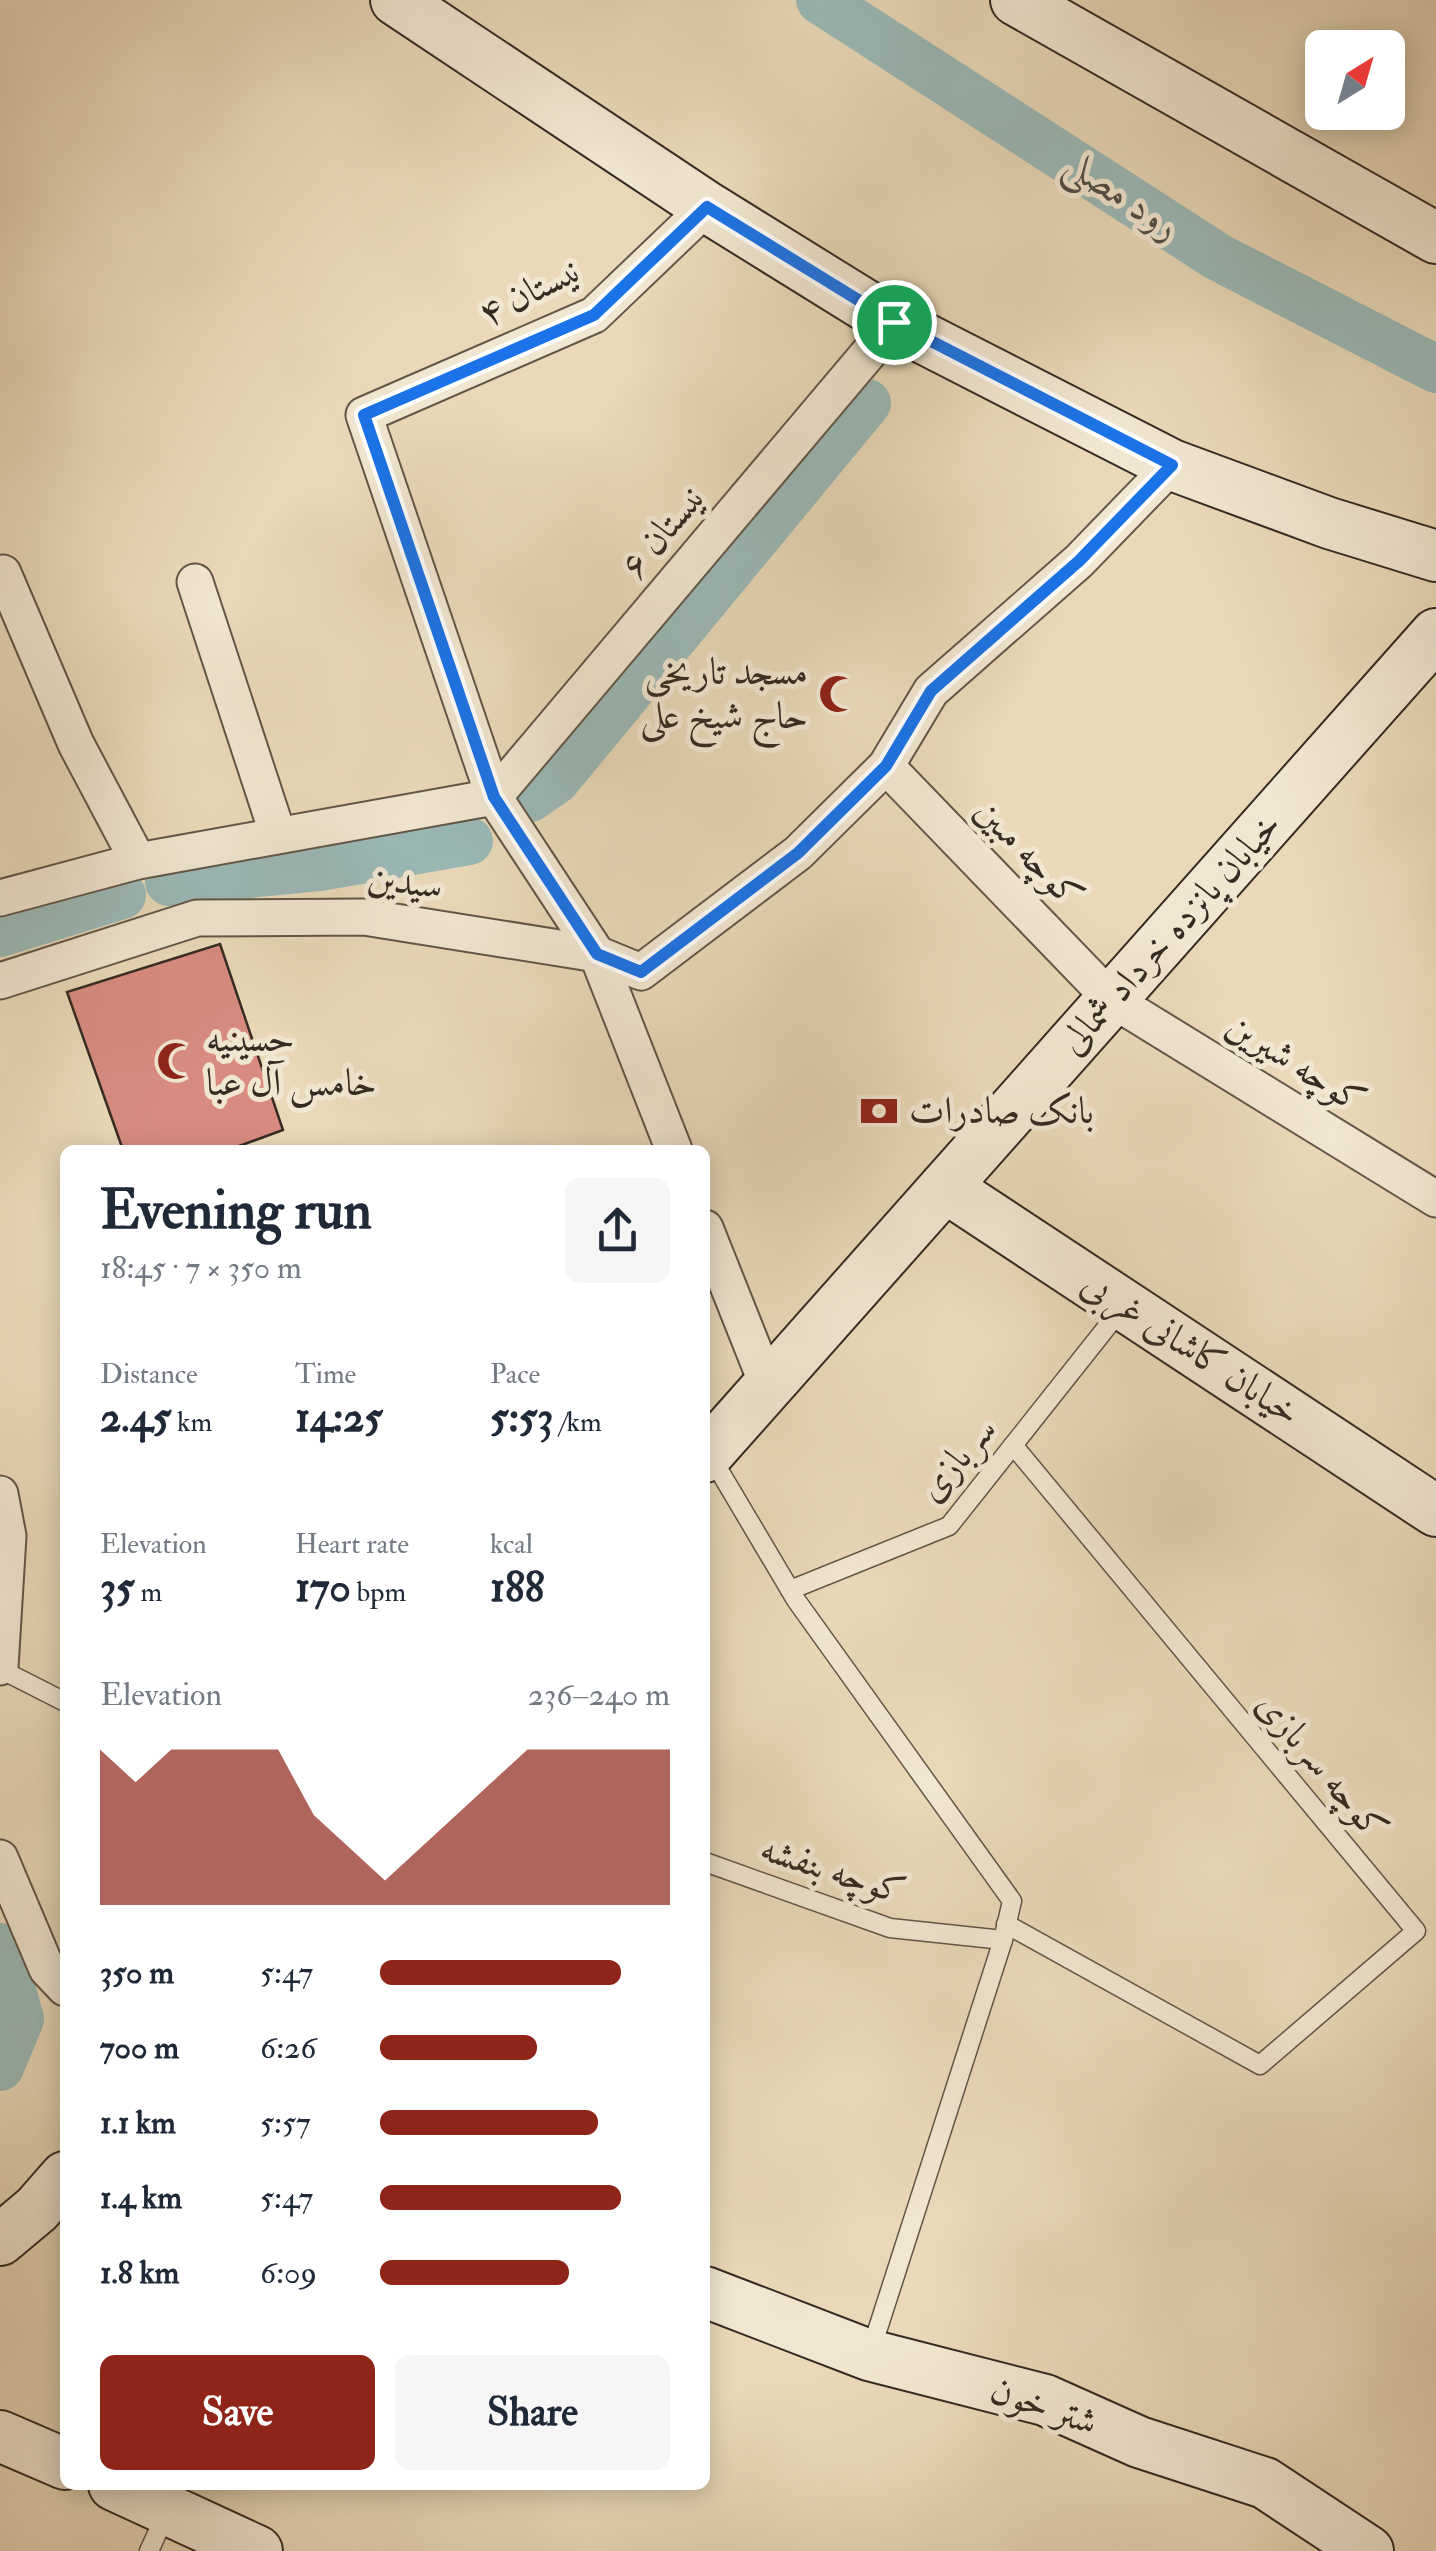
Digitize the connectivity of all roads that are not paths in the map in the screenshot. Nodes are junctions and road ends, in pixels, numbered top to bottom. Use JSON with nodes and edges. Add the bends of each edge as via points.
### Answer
{"nodes":[{"id":1,"x":396,"y":0,"type":"edge"},
{"id":2,"x":1021,"y":1,"type":"edge"},
{"id":3,"x":707,"y":207,"type":"junction"},
{"id":4,"x":1436,"y":238,"type":"edge"},
{"id":5,"x":894,"y":322,"type":"junction"},
{"id":6,"x":1172,"y":465,"type":"junction"},
{"id":7,"x":1436,"y":556,"type":"edge"},
{"id":8,"x":3,"y":573,"type":"dead end"},
{"id":9,"x":195,"y":582,"type":"dead end"},
{"id":10,"x":1436,"y":634,"type":"edge"},
{"id":11,"x":1436,"y":680,"type":"edge"},
{"id":12,"x":1385,"y":691,"type":"junction"},
{"id":13,"x":886,"y":766,"type":"junction"},
{"id":14,"x":494,"y":797,"type":"junction"},
{"id":15,"x":278,"y":835,"type":"junction"},
{"id":16,"x":138,"y":861,"type":"junction"},
{"id":17,"x":0,"y":898,"type":"edge"},
{"id":18,"x":597,"y":954,"type":"junction"},
{"id":19,"x":0,"y":981,"type":"edge"},
{"id":20,"x":1111,"y":999,"type":"junction"},
{"id":21,"x":672,"y":1145,"type":"edge"},
{"id":22,"x":945,"y":1187,"type":"junction"},
{"id":23,"x":1436,"y":1198,"type":"edge"},
{"id":24,"x":710,"y":1241,"type":"edge"},
{"id":25,"x":1125,"y":1304,"type":"junction"},
{"id":26,"x":768,"y":1386,"type":"junction"},
{"id":27,"x":1013,"y":1445,"type":"junction"},
{"id":28,"x":710,"y":1452,"type":"edge"},
{"id":29,"x":710,"y":1460,"type":"edge"},
{"id":30,"x":0,"y":1494,"type":"edge"},
{"id":31,"x":1436,"y":1511,"type":"edge"},
{"id":32,"x":790,"y":1590,"type":"junction"},
{"id":33,"x":0,"y":1668,"type":"edge"},
{"id":34,"x":60,"y":1699,"type":"edge"},
{"id":35,"x":0,"y":1858,"type":"edge"},
{"id":36,"x":710,"y":1864,"type":"edge"},
{"id":37,"x":1005,"y":1932,"type":"junction"},
{"id":38,"x":60,"y":1982,"type":"edge"},
{"id":39,"x":51,"y":2193,"type":"edge"},
{"id":40,"x":0,"y":2240,"type":"edge"},
{"id":41,"x":710,"y":2294,"type":"edge"},
{"id":42,"x":869,"y":2355,"type":"junction"},
{"id":43,"x":0,"y":2436,"type":"edge"},
{"id":44,"x":60,"y":2462,"type":"edge"},
{"id":45,"x":119,"y":2490,"type":"edge"},
{"id":46,"x":159,"y":2530,"type":"edge"},
{"id":47,"x":257,"y":2551,"type":"edge"},
{"id":48,"x":1368,"y":2551,"type":"edge"}],
"edges":[{"from":1,"to":3,"type":"street"},
{"from":2,"to":4,"type":"street"},
{"from":3,"to":5,"type":"street"},
{"from":3,"to":14,"type":"street","name":"نیستان ۴","via":[[594,315],[364,415]]},
{"from":5,"to":6,"type":"street"},
{"from":5,"to":14,"type":"street","name":"نیستان ۶"},
{"from":6,"to":7,"type":"street"},
{"from":6,"to":13,"type":"street","via":[[1079,561],[931,691]]},
{"from":8,"to":16,"type":"street","via":[[76,744]]},
{"from":9,"to":15,"type":"street"},
{"from":10,"to":12,"type":"street","name":"خیابان پانزده خرداد شمالی"},
{"from":11,"to":12,"type":"street"},
{"from":12,"to":20,"type":"street","name":"خیابان پانزده خرداد شمالی"},
{"from":13,"to":18,"type":"street","name":"سیدین","via":[[798,853],[641,972]]},
{"from":13,"to":20,"type":"street","name":"کوچه مبین"},
{"from":14,"to":15,"type":"street"},
{"from":14,"to":18,"type":"street"},
{"from":15,"to":16,"type":"street"},
{"from":16,"to":17,"type":"street"},
{"from":18,"to":19,"type":"street","name":"سیدین","via":[[364,917],[197,918]]},
{"from":18,"to":21,"type":"street"},
{"from":20,"to":22,"type":"street","name":"خیابان پانزده خرداد شمالی"},
{"from":20,"to":23,"type":"street","name":"کوچه شیرین"},
{"from":22,"to":25,"type":"street","name":"خیابان کاشانی غربی"},
{"from":22,"to":26,"type":"street","name":"خیابان پانزده خرداد شمالی"},
{"from":24,"to":26,"type":"street"},
{"from":25,"to":27,"type":"lane","name":"سربازی"},
{"from":25,"to":31,"type":"street","name":"خیابان کاشانی غربی"},
{"from":26,"to":28,"type":"street","name":"خیابان پانزده خرداد شمالی"},
{"from":27,"to":32,"type":"lane","name":"سربازی","via":[[949,1526]]},
{"from":27,"to":37,"type":"lane","name":"کوچه سربازی","via":[[1416,1931],[1260,2065]]},
{"from":29,"to":32,"type":"lane"},
{"from":30,"to":33,"type":"street","via":[[8,1536]]},
{"from":32,"to":37,"type":"lane","via":[[1012,1901]]},
{"from":33,"to":34,"type":"lane"},
{"from":35,"to":38,"type":"street","via":[[47,1968]]},
{"from":36,"to":37,"type":"lane","name":"کوچه بنفشه","via":[[890,1928]]},
{"from":37,"to":42,"type":"lane"},
{"from":39,"to":40,"type":"street"},
{"from":41,"to":42,"type":"street","name":"شتر خون"},
{"from":42,"to":48,"type":"street","name":"شتر خون","via":[[1046,2400],[1139,2442],[1265,2483]]},
{"from":43,"to":44,"type":"street"},
{"from":45,"to":46,"type":"street"},
{"from":46,"to":47,"type":"street"}]}
